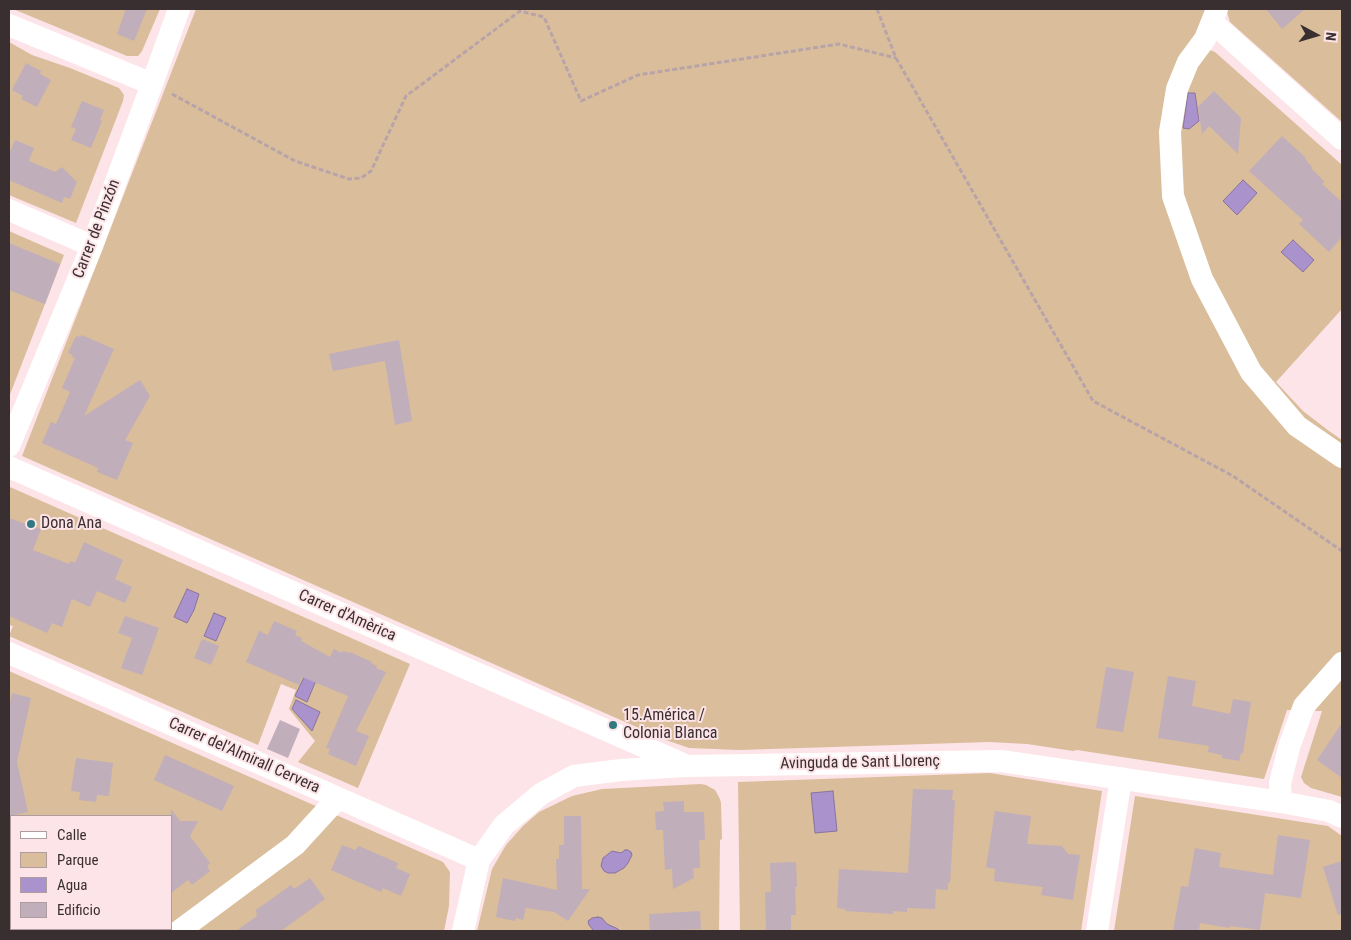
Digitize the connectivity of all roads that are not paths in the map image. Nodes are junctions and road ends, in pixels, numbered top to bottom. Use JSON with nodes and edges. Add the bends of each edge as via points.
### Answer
{"nodes":[{"id":1,"x":179,"y":9,"type":"edge"},
{"id":2,"x":1215,"y":15,"type":"edge"},
{"id":3,"x":9,"y":25,"type":"edge"},
{"id":4,"x":162,"y":89,"type":"junction"},
{"id":5,"x":1342,"y":139,"type":"edge"},
{"id":6,"x":9,"y":210,"type":"edge"},
{"id":7,"x":92,"y":246,"type":"junction"},
{"id":8,"x":9,"y":446,"type":"edge"},
{"id":9,"x":1342,"y":456,"type":"edge"},
{"id":10,"x":9,"y":467,"type":"edge"},
{"id":11,"x":9,"y":653,"type":"edge"},
{"id":12,"x":1342,"y":663,"type":"edge"},
{"id":13,"x":686,"y":766,"type":"junction"},
{"id":14,"x":1121,"y":778,"type":"junction"},
{"id":15,"x":338,"y":798,"type":"junction"},
{"id":16,"x":1282,"y":802,"type":"junction"},
{"id":17,"x":1342,"y":817,"type":"edge"},
{"id":18,"x":479,"y":860,"type":"junction"},
{"id":19,"x":179,"y":931,"type":"edge"},
{"id":20,"x":463,"y":931,"type":"edge"},
{"id":21,"x":1097,"y":931,"type":"edge"}],
"edges":[{"from":1,"to":4,"type":"street","name":"Carrer de Pinzón"},
{"from":2,"to":5,"type":"street"},
{"from":2,"to":9,"type":"street","via":[[1205,39],[1188,62],[1177,89],[1170,132],[1173,196],[1202,279],[1251,372],[1297,426]]},
{"from":3,"to":4,"type":"street"},
{"from":4,"to":7,"type":"street","name":"Carrer de Pinzón"},
{"from":6,"to":7,"type":"street"},
{"from":7,"to":8,"type":"street","name":"Carrer de Pinzón"},
{"from":10,"to":13,"type":"street","name":"Carrer d'Amèrica"},
{"from":11,"to":15,"type":"street","name":"Carrer del'Almirall Cervera"},
{"from":12,"to":16,"type":"street","via":[[1304,706],[1280,783]]},
{"from":13,"to":14,"type":"street","name":"Avinguda de Sant Llorenç","via":[[1001,761]]},
{"from":13,"to":18,"type":"street","name":"Avinguda de Sant Llorenç","via":[[574,776],[541,794],[504,826]]},
{"from":14,"to":16,"type":"street","name":"Avinguda de Sant Llorenç"},
{"from":14,"to":21,"type":"street"},
{"from":15,"to":18,"type":"street","name":"Carrer del'Almirall Cervera"},
{"from":15,"to":19,"type":"street","via":[[295,846]]},
{"from":16,"to":17,"type":"street","name":"Avinguda de Sant Llorenç","via":[[1329,811]]},
{"from":18,"to":20,"type":"street","name":"Avinguda de Sant Llorenç"}]}
